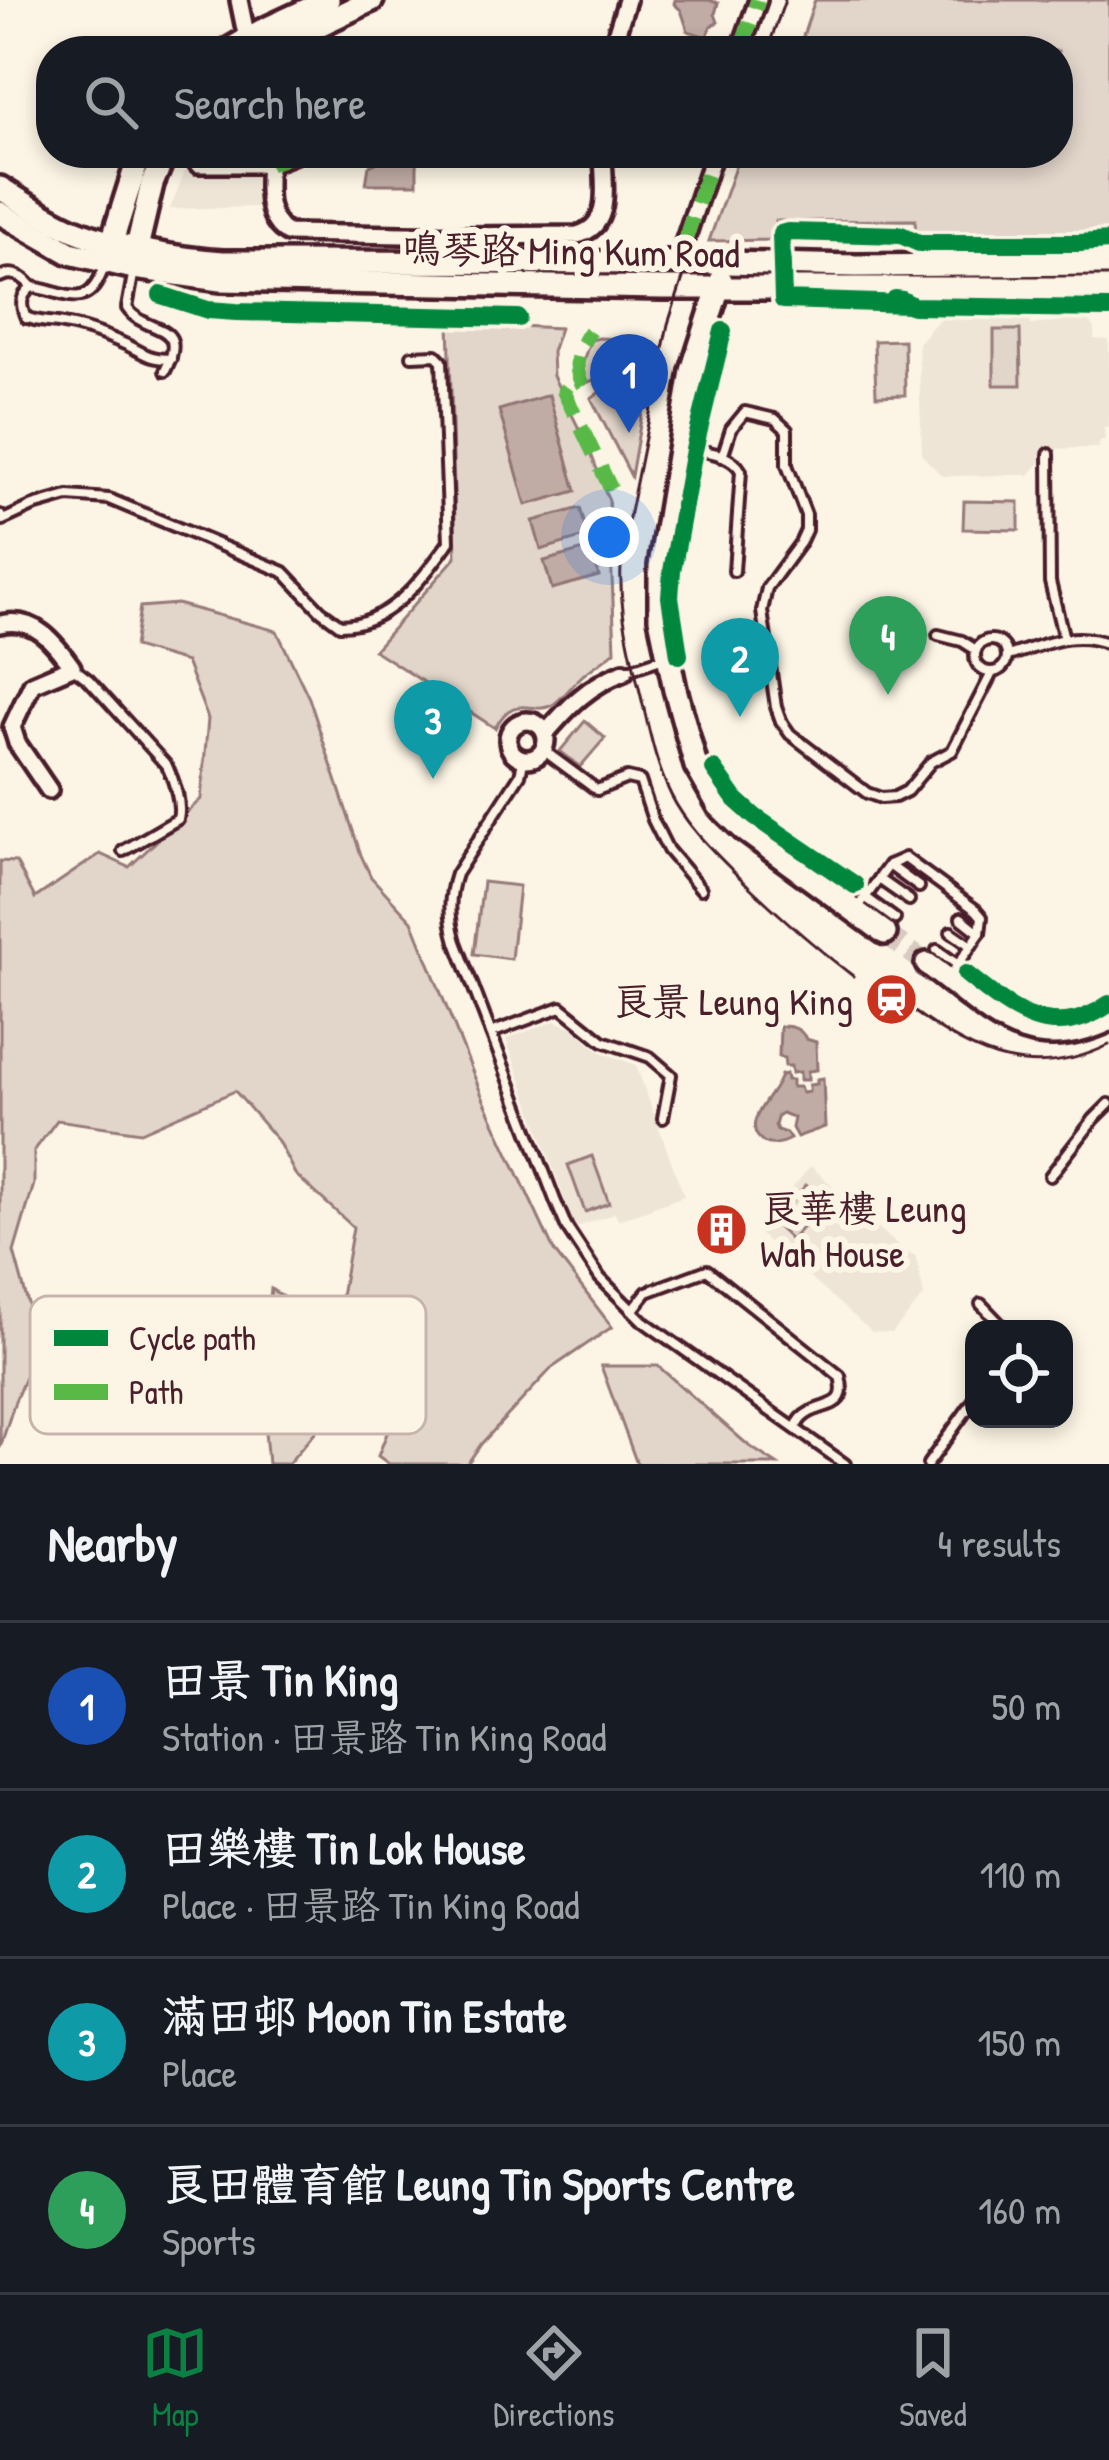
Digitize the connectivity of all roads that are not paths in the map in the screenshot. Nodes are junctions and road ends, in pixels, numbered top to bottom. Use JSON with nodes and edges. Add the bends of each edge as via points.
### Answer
{"nodes":[{"id":1,"x":239,"y":0,"type":"edge"},
{"id":2,"x":328,"y":0,"type":"edge"},
{"id":3,"x":372,"y":0,"type":"edge"},
{"id":4,"x":627,"y":0,"type":"edge"},
{"id":5,"x":758,"y":0,"type":"edge"},
{"id":6,"x":251,"y":36,"type":"edge"},
{"id":7,"x":273,"y":36,"type":"edge"},
{"id":8,"x":284,"y":36,"type":"edge"},
{"id":9,"x":616,"y":36,"type":"edge"},
{"id":10,"x":745,"y":36,"type":"edge"},
{"id":11,"x":135,"y":168,"type":"edge"},
{"id":12,"x":159,"y":168,"type":"edge"},
{"id":13,"x":269,"y":168,"type":"edge"},
{"id":14,"x":603,"y":168,"type":"edge"},
{"id":15,"x":709,"y":168,"type":"edge"},
{"id":16,"x":0,"y":188,"type":"edge"},
{"id":17,"x":0,"y":213,"type":"edge"},
{"id":18,"x":682,"y":246,"type":"dead end"},
{"id":19,"x":108,"y":252,"type":"junction"},
{"id":20,"x":135,"y":258,"type":"junction"},
{"id":21,"x":727,"y":262,"type":"junction"},
{"id":22,"x":1109,"y":264,"type":"edge"},
{"id":23,"x":0,"y":277,"type":"edge"},
{"id":24,"x":32,"y":287,"type":"junction"},
{"id":25,"x":718,"y":288,"type":"junction"},
{"id":26,"x":1109,"y":288,"type":"edge"},
{"id":27,"x":412,"y":356,"type":"dead end"},
{"id":28,"x":171,"y":358,"type":"junction"},
{"id":29,"x":165,"y":371,"type":"dead end"},
{"id":30,"x":678,"y":447,"type":"junction"},
{"id":31,"x":1049,"y":454,"type":"dead end"},
{"id":32,"x":722,"y":457,"type":"junction"},
{"id":33,"x":0,"y":515,"type":"edge"},
{"id":34,"x":734,"y":571,"type":"dead end"},
{"id":35,"x":0,"y":624,"type":"edge"},
{"id":36,"x":938,"y":635,"type":"dead end"},
{"id":37,"x":1064,"y":639,"type":"junction"},
{"id":38,"x":1109,"y":644,"type":"edge"},
{"id":39,"x":976,"y":650,"type":"junction"},
{"id":40,"x":1008,"y":656,"type":"junction"},
{"id":41,"x":667,"y":657,"type":"junction"},
{"id":42,"x":72,"y":667,"type":"junction"},
{"id":43,"x":624,"y":672,"type":"joint"},
{"id":44,"x":992,"y":673,"type":"junction"},
{"id":45,"x":544,"y":742,"type":"junction"},
{"id":46,"x":524,"y":758,"type":"junction"},
{"id":47,"x":49,"y":790,"type":"dead end"},
{"id":48,"x":123,"y":850,"type":"dead end"},
{"id":49,"x":889,"y":865,"type":"junction"},
{"id":50,"x":879,"y":879,"type":"junction"},
{"id":51,"x":919,"y":887,"type":"dead end"},
{"id":52,"x":701,"y":889,"type":"dead end"},
{"id":53,"x":909,"y":900,"type":"dead end"},
{"id":54,"x":860,"y":904,"type":"junction"},
{"id":55,"x":961,"y":918,"type":"dead end"},
{"id":56,"x":890,"y":926,"type":"tunnel mouth"},
{"id":57,"x":951,"y":932,"type":"dead end"},
{"id":58,"x":980,"y":932,"type":"junction"},
{"id":59,"x":971,"y":946,"type":"junction"},
{"id":60,"x":932,"y":957,"type":"tunnel mouth"},
{"id":61,"x":952,"y":972,"type":"junction"},
{"id":62,"x":1109,"y":1020,"type":"edge"},
{"id":63,"x":491,"y":1033,"type":"junction"},
{"id":64,"x":1109,"y":1105,"type":"edge"},
{"id":65,"x":663,"y":1118,"type":"dead end"},
{"id":66,"x":1050,"y":1176,"type":"dead end"},
{"id":67,"x":981,"y":1304,"type":"dead end"},
{"id":68,"x":632,"y":1311,"type":"junction"},
{"id":69,"x":996,"y":1320,"type":"edge"},
{"id":70,"x":965,"y":1413,"type":"edge"},
{"id":71,"x":795,"y":1428,"type":"junction"},
{"id":72,"x":845,"y":1464,"type":"edge"},
{"id":73,"x":928,"y":1464,"type":"edge"}],
"edges":[{"from":1,"to":6,"type":"street"},
{"from":2,"to":7,"type":"main road"},
{"from":3,"to":8,"type":"main road"},
{"from":4,"to":9,"type":"street"},
{"from":5,"to":10,"type":"street"},
{"from":11,"to":19,"type":"main road"},
{"from":12,"to":20,"type":"main road"},
{"from":13,"to":14,"type":"street","via":[[271,217],[287,233],[464,236],[587,232],[602,215]]},
{"from":15,"to":18,"type":"street"},
{"from":16,"to":19,"type":"main road"},
{"from":17,"to":19,"type":"main road","via":[[70,253]]},
{"from":19,"to":20,"type":"main road","name":"鳴琴路 Ming Kum Road"},
{"from":19,"to":24,"type":"lane","via":[[98,283],[83,297]]},
{"from":20,"to":21,"type":"main road","name":"鳴琴路 Ming Kum Road"},
{"from":20,"to":25,"type":"main road","name":"鳴琴路 Ming Kum Road","via":[[220,280]]},
{"from":20,"to":28,"type":"lane","via":[[127,308],[165,330]]},
{"from":21,"to":22,"type":"main road","name":"鳴琴路 Ming Kum Road"},
{"from":21,"to":25,"type":"main road"},
{"from":23,"to":24,"type":"lane","via":[[15,274]]},
{"from":24,"to":28,"type":"lane","via":[[21,301],[27,319]]},
{"from":25,"to":26,"type":"main road","name":"鳴琴路 Ming Kum Road"},
{"from":25,"to":30,"type":"main road"},
{"from":27,"to":33,"type":"lane","via":[[442,361],[448,542],[405,597],[359,622],[340,625],[284,572],[109,499],[68,496]]},
{"from":28,"to":29,"type":"lane"},
{"from":30,"to":32,"type":"lane"},
{"from":30,"to":41,"type":"main road","via":[[658,581]]},
{"from":31,"to":37,"type":"lane","via":[[1050,582]]},
{"from":32,"to":34,"type":"lane","via":[[741,471]]},
{"from":32,"to":44,"type":"lane","via":[[746,412],[787,430],[787,465],[806,530],[767,588],[762,611],[776,707],[798,740],[867,793],[896,797],[952,751]]},
{"from":35,"to":42,"type":"street","via":[[35,627]]},
{"from":36,"to":39,"type":"lane"},
{"from":37,"to":38,"type":"lane"},
{"from":37,"to":40,"type":"lane"},
{"from":39,"to":40,"type":"lane","via":[[996,641]]},
{"from":39,"to":44,"type":"lane","via":[[978,666]]},
{"from":40,"to":44,"type":"lane"},
{"from":41,"to":43,"type":"lane"},
{"from":41,"to":54,"type":"main road","via":[[710,795],[744,830]]},
{"from":42,"to":47,"type":"street","via":[[32,684],[12,728]]},
{"from":42,"to":48,"type":"lane","via":[[171,774],[178,819]]},
{"from":43,"to":45,"type":"street","via":[[583,692]]},
{"from":45,"to":46,"type":"street"},
{"from":45,"to":46,"type":"street","via":[[538,724],[514,727],[509,745]]},
{"from":45,"to":52,"type":"lane","via":[[597,790],[640,781],[668,850]]},
{"from":46,"to":63,"type":"lane","via":[[456,874],[450,901],[452,928]]},
{"from":49,"to":50,"type":"lane"},
{"from":49,"to":51,"type":"lane"},
{"from":49,"to":58,"type":"lane","via":[[905,858],[982,917]]},
{"from":50,"to":53,"type":"lane"},
{"from":50,"to":54,"type":"lane"},
{"from":54,"to":56,"type":"main road"},
{"from":55,"to":58,"type":"lane"},
{"from":57,"to":59,"type":"lane"},
{"from":58,"to":59,"type":"lane"},
{"from":59,"to":61,"type":"lane"},
{"from":60,"to":61,"type":"main road"},
{"from":61,"to":62,"type":"main road","via":[[977,1003],[1020,1030],[1066,1034]]},
{"from":63,"to":65,"type":"lane","via":[[561,1006],[603,1041],[650,1058],[670,1075]]},
{"from":63,"to":68,"type":"lane","via":[[567,1228]]},
{"from":64,"to":66,"type":"lane"},
{"from":67,"to":69,"type":"lane"},
{"from":68,"to":71,"type":"lane"},
{"from":68,"to":71,"type":"lane","via":[[647,1292],[707,1270],[840,1376],[836,1403],[808,1413]]},
{"from":70,"to":73,"type":"lane"},
{"from":71,"to":72,"type":"lane"}]}
